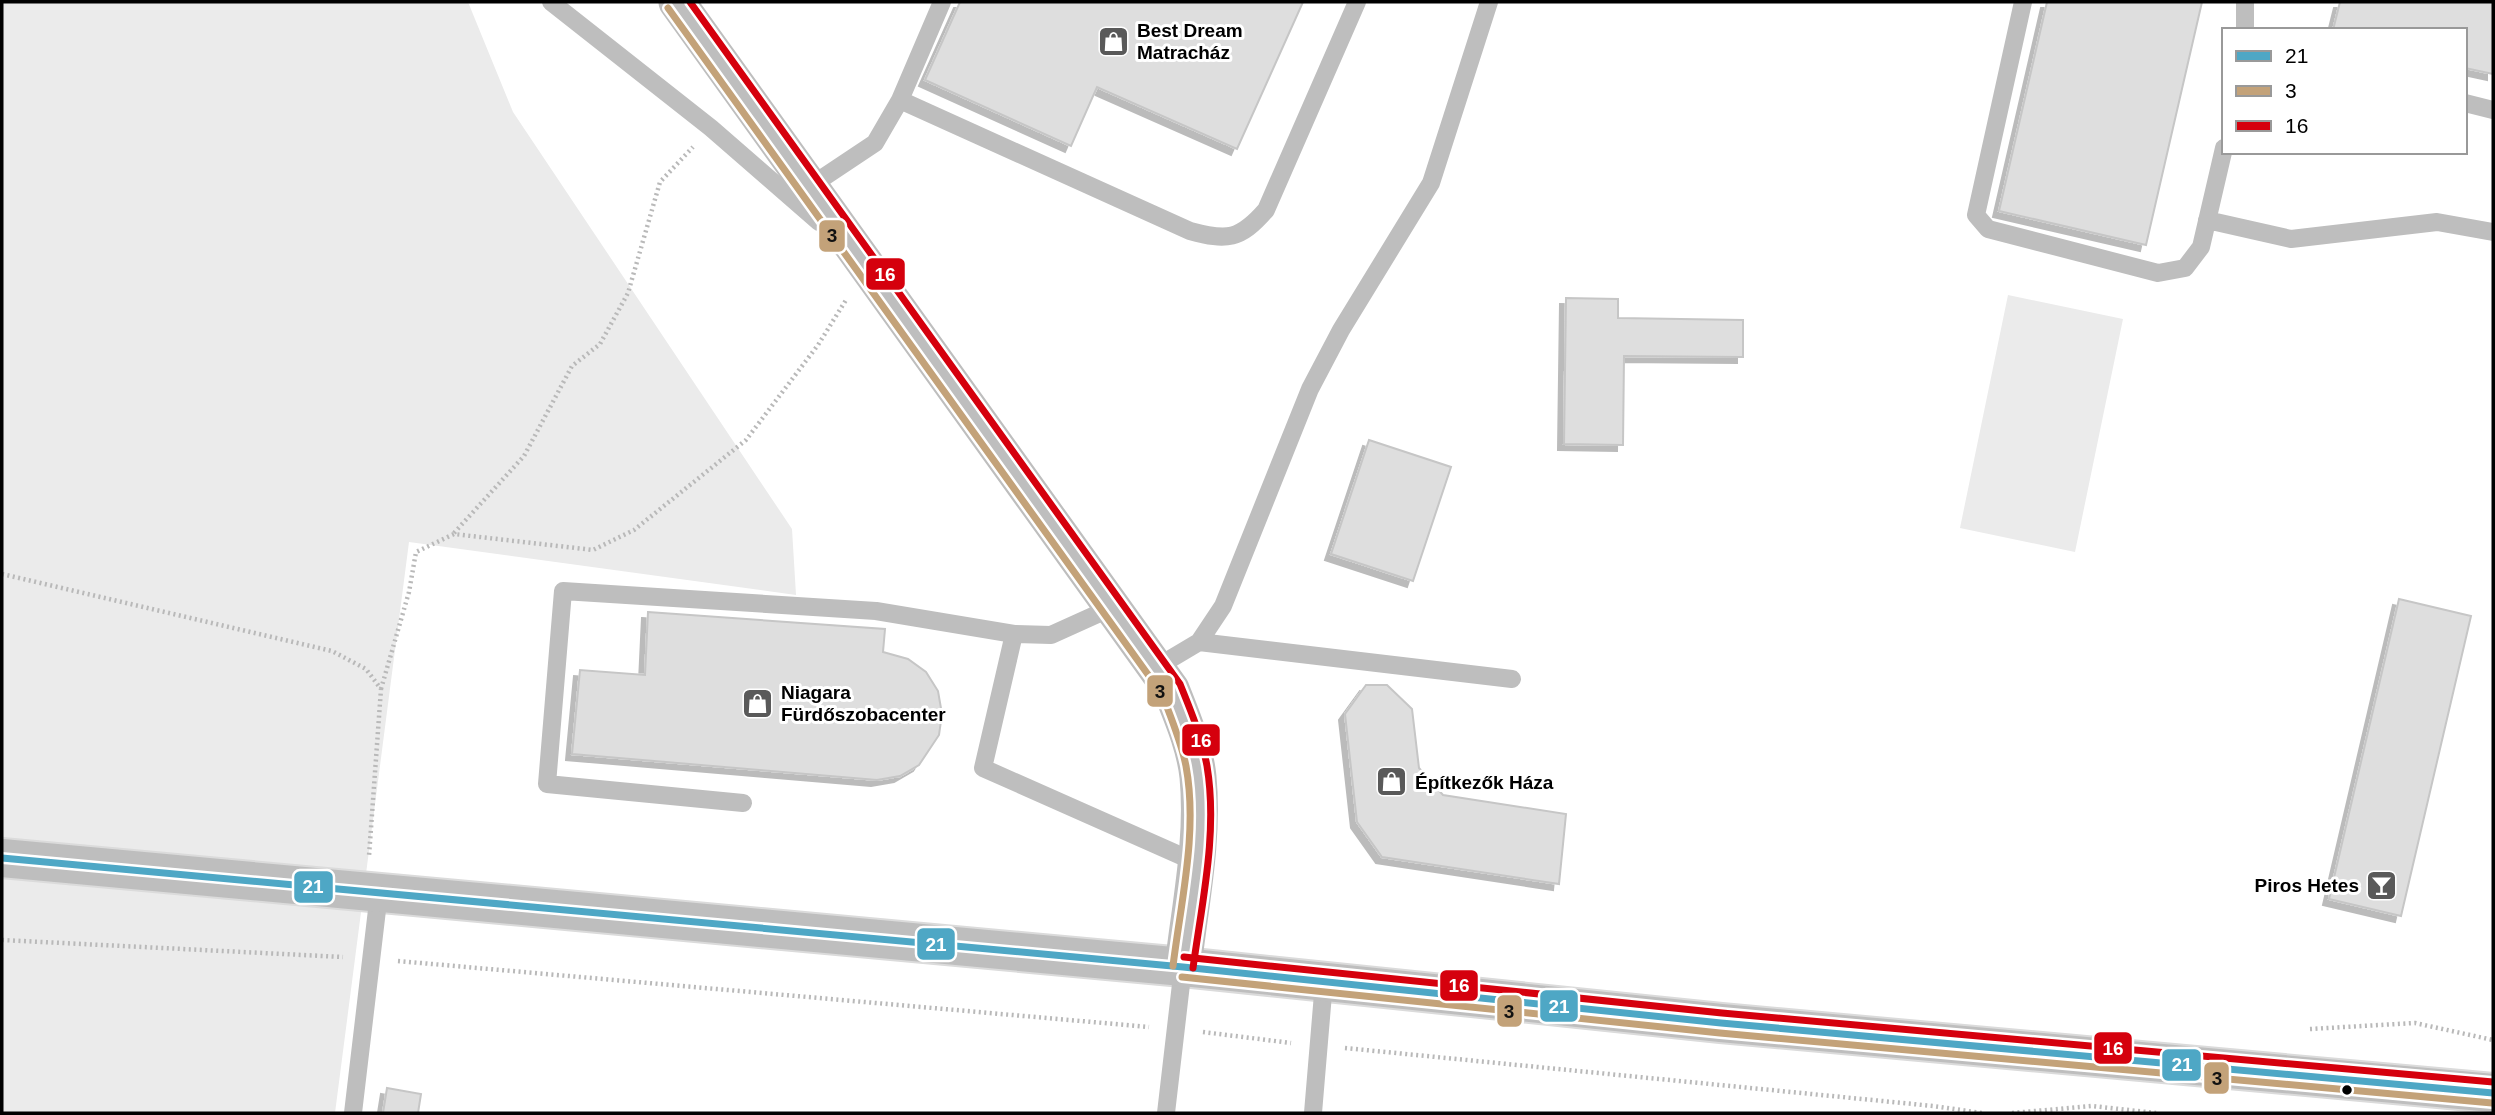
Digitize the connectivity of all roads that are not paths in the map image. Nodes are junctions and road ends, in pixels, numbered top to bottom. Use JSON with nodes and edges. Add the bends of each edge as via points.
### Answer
{"nodes":[{"id":1,"x":551,"y":2,"type":"edge"},
{"id":2,"x":677,"y":2,"type":"edge"},
{"id":3,"x":942,"y":2,"type":"edge"},
{"id":4,"x":1357,"y":2,"type":"edge"},
{"id":5,"x":1489,"y":2,"type":"edge"},
{"id":6,"x":2022,"y":2,"type":"edge"},
{"id":7,"x":2245,"y":2,"type":"edge"},
{"id":8,"x":2245,"y":28,"type":"edge"},
{"id":9,"x":900,"y":100,"type":"junction"},
{"id":10,"x":2467,"y":104,"type":"edge"},
{"id":11,"x":2493,"y":110,"type":"edge"},
{"id":12,"x":2223,"y":154,"type":"edge"},
{"id":13,"x":809,"y":187,"type":"junction"},
{"id":14,"x":2207,"y":220,"type":"junction"},
{"id":15,"x":2493,"y":232,"type":"edge"},
{"id":16,"x":868,"y":264,"type":"junction"},
{"id":17,"x":1113,"y":607,"type":"junction"},
{"id":18,"x":1014,"y":634,"type":"junction"},
{"id":19,"x":1199,"y":642,"type":"junction"},
{"id":20,"x":1157,"y":667,"type":"junction"},
{"id":21,"x":1511,"y":679,"type":"dead end"},
{"id":22,"x":744,"y":803,"type":"dead end"},
{"id":23,"x":2,"y":858,"type":"edge"},
{"id":24,"x":1195,"y":862,"type":"junction"},
{"id":25,"x":372,"y":892,"type":"junction"},
{"id":26,"x":1183,"y":967,"type":"junction"},
{"id":27,"x":1324,"y":982,"type":"junction"},
{"id":28,"x":2493,"y":1093,"type":"edge"},
{"id":29,"x":355,"y":1112,"type":"edge"},
{"id":30,"x":1166,"y":1113,"type":"edge"},
{"id":31,"x":1313,"y":1113,"type":"edge"}],
"edges":[{"from":1,"to":16,"type":"lane","via":[[711,128]]},
{"from":2,"to":13,"type":"street"},
{"from":3,"to":9,"type":"lane"},
{"from":4,"to":9,"type":"lane","via":[[1266,210],[1234,237],[1190,231]]},
{"from":5,"to":19,"type":"lane","via":[[1431,183],[1310,389],[1223,606]]},
{"from":6,"to":14,"type":"lane","via":[[1976,215],[1987,229],[2158,273],[2185,268],[2201,247]]},
{"from":7,"to":8,"type":"lane"},
{"from":9,"to":13,"type":"lane","via":[[875,143]]},
{"from":10,"to":11,"type":"lane"},
{"from":12,"to":14,"type":"lane"},
{"from":13,"to":16,"type":"street"},
{"from":14,"to":15,"type":"lane","via":[[2291,239],[2437,222]]},
{"from":16,"to":17,"type":"street"},
{"from":17,"to":18,"type":"lane","via":[[1051,635]]},
{"from":17,"to":20,"type":"street"},
{"from":18,"to":22,"type":"lane","via":[[876,611],[562,591],[547,784]]},
{"from":18,"to":24,"type":"lane","via":[[982,768]]},
{"from":19,"to":20,"type":"lane"},
{"from":19,"to":21,"type":"lane"},
{"from":20,"to":24,"type":"street","via":[[1185,726],[1198,776]]},
{"from":23,"to":25,"type":"main road"},
{"from":24,"to":26,"type":"street"},
{"from":25,"to":26,"type":"main road"},
{"from":25,"to":29,"type":"lane","via":[[372,959]]},
{"from":26,"to":27,"type":"main road"},
{"from":26,"to":30,"type":"lane"},
{"from":27,"to":28,"type":"main road","via":[[1734,1025]]},
{"from":27,"to":31,"type":"lane"}]}
